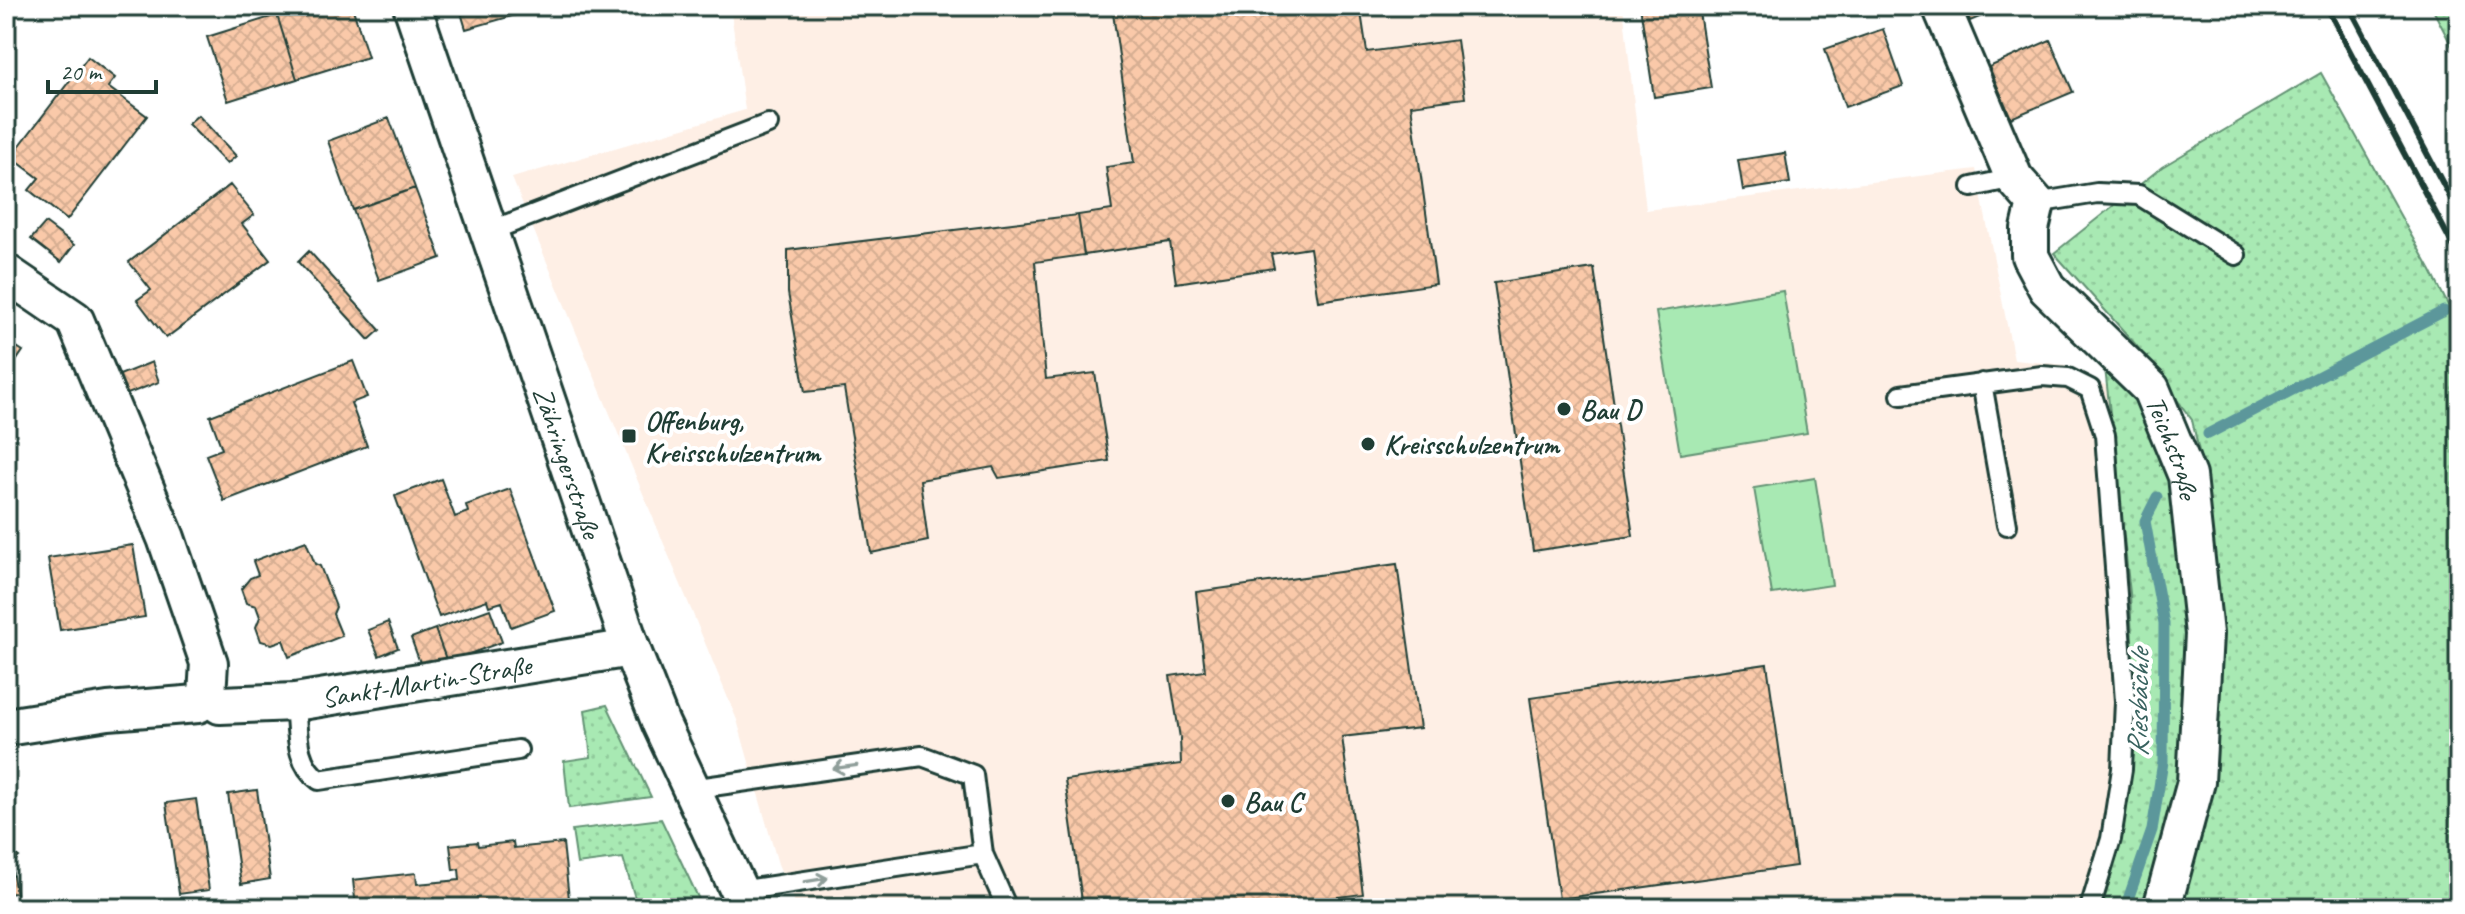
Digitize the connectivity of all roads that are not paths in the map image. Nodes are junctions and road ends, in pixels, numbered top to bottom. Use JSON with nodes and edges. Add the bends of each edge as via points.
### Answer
{"nodes":[{"id":1,"x":412,"y":6,"type":"edge"},
{"id":2,"x":1941,"y":6,"type":"edge"},
{"id":3,"x":768,"y":124,"type":"dead end"},
{"id":4,"x":1972,"y":187,"type":"dead end"},
{"id":5,"x":2025,"y":190,"type":"junction"},
{"id":6,"x":490,"y":231,"type":"junction"},
{"id":7,"x":2236,"y":255,"type":"dead end"},
{"id":8,"x":6,"y":273,"type":"edge"},
{"id":9,"x":1982,"y":383,"type":"junction"},
{"id":10,"x":1901,"y":395,"type":"dead end"},
{"id":11,"x":2007,"y":525,"type":"dead end"},
{"id":12,"x":631,"y":648,"type":"junction"},
{"id":13,"x":208,"y":701,"type":"junction"},
{"id":14,"x":295,"y":702,"type":"junction"},
{"id":15,"x":6,"y":727,"type":"edge"},
{"id":16,"x":518,"y":750,"type":"dead end"},
{"id":17,"x":691,"y":789,"type":"junction"},
{"id":18,"x":983,"y":854,"type":"junction"},
{"id":19,"x":743,"y":900,"type":"edge"},
{"id":20,"x":1007,"y":908,"type":"edge"},
{"id":21,"x":2090,"y":908,"type":"edge"},
{"id":22,"x":2162,"y":908,"type":"edge"}],
"edges":[{"from":1,"to":6,"type":"street","name":"Zähringerstraße"},
{"from":2,"to":5,"type":"street"},
{"from":3,"to":6,"type":"lane"},
{"from":4,"to":5,"type":"lane"},
{"from":5,"to":7,"type":"lane","via":[[2139,195]]},
{"from":5,"to":22,"type":"street","name":"Teichstraße","via":[[2030,256],[2047,288],[2151,389],[2187,476],[2204,634],[2196,782]]},
{"from":6,"to":12,"type":"street","name":"Zähringerstraße"},
{"from":8,"to":13,"type":"street","via":[[75,320],[166,538],[209,663]]},
{"from":9,"to":10,"type":"lane"},
{"from":9,"to":11,"type":"lane"},
{"from":9,"to":21,"type":"lane","via":[[2068,378],[2090,389],[2105,435],[2125,701],[2111,839]]},
{"from":12,"to":14,"type":"street","name":"Sankt-Martin-Straße"},
{"from":12,"to":17,"type":"street","name":"Zähringerstraße"},
{"from":13,"to":14,"type":"street","name":"Sankt-Martin-Straße"},
{"from":13,"to":15,"type":"street","name":"Sankt-Martin-Straße"},
{"from":14,"to":16,"type":"lane","via":[[301,759],[319,780]]},
{"from":18,"to":17,"type":"lane","one_way":true,"via":[[973,775],[922,756]]},
{"from":17,"to":19,"type":"street","name":"Zähringerstraße"},
{"from":19,"to":18,"type":"lane","one_way":true},
{"from":18,"to":20,"type":"lane"}]}
